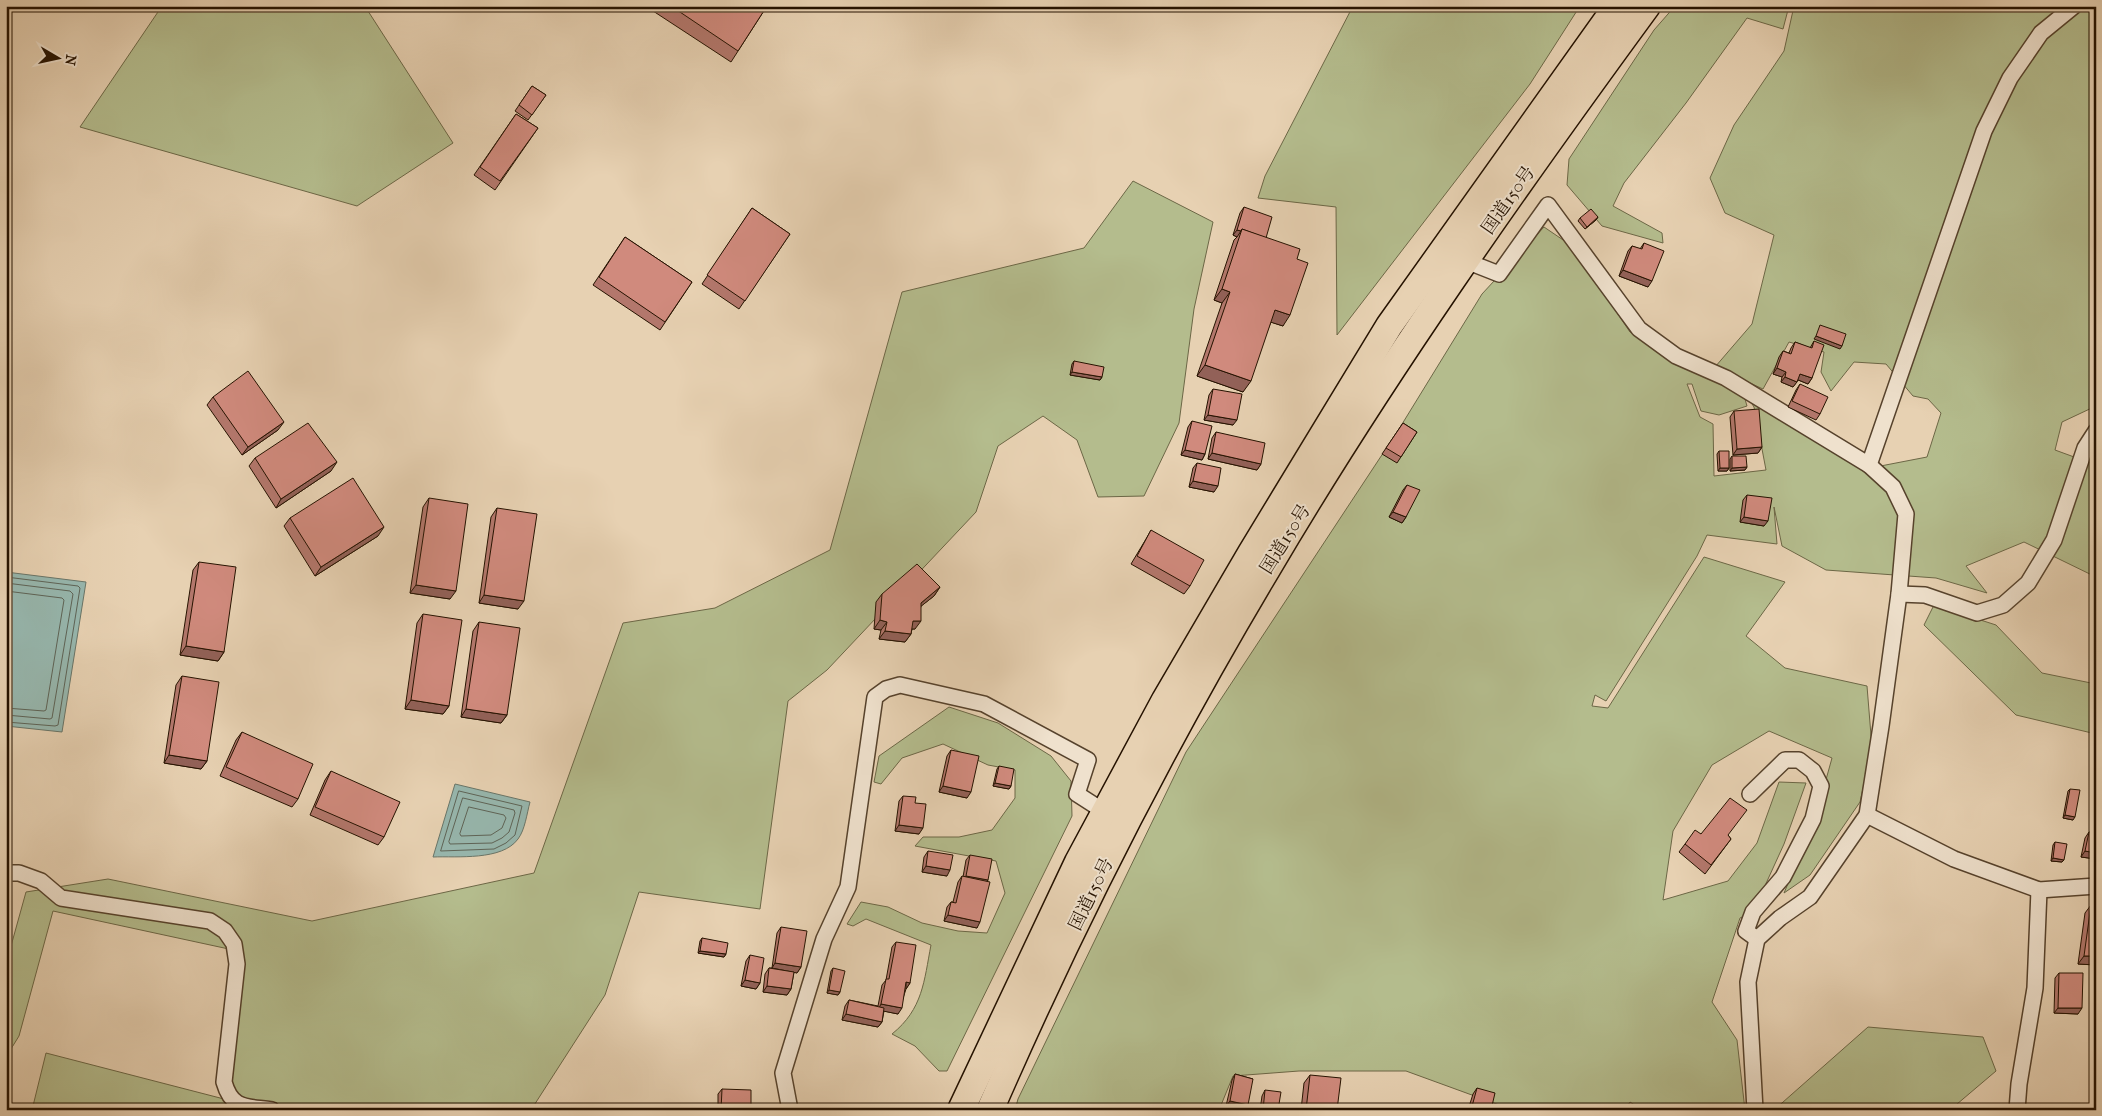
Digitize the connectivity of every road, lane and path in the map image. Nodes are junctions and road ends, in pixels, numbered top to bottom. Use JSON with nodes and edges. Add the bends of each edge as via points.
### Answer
{"nodes":[{"id":1,"x":1617,"y":6,"type":"edge"},
{"id":2,"x":1647,"y":6,"type":"edge"},
{"id":3,"x":2074,"y":6,"type":"edge"},
{"id":4,"x":1466,"y":261,"type":"junction"},
{"id":5,"x":2096,"y":431,"type":"edge"},
{"id":6,"x":1870,"y":464,"type":"junction"},
{"id":7,"x":1899,"y":594,"type":"junction"},
{"id":8,"x":1750,"y":794,"type":"dead end"},
{"id":9,"x":1105,"y":812,"type":"junction"},
{"id":10,"x":1867,"y":815,"type":"junction"},
{"id":11,"x":6,"y":873,"type":"edge"},
{"id":12,"x":2096,"y":886,"type":"edge"},
{"id":13,"x":2039,"y":890,"type":"junction"},
{"id":14,"x":1757,"y":939,"type":"junction"},
{"id":15,"x":272,"y":1110,"type":"edge"},
{"id":16,"x":790,"y":1110,"type":"edge"},
{"id":17,"x":960,"y":1110,"type":"edge"},
{"id":18,"x":990,"y":1110,"type":"edge"},
{"id":19,"x":1755,"y":1110,"type":"edge"},
{"id":20,"x":2017,"y":1110,"type":"edge"}],
"edges":[{"from":1,"to":9,"type":"highway","name":"国道150号","via":[[1389,326],[1165,700]]},
{"from":2,"to":4,"type":"highway","name":"国道150号"},
{"from":3,"to":6,"type":"street","via":[[2041,33],[2010,78],[1984,131]]},
{"from":4,"to":6,"type":"street","via":[[1499,274],[1548,205],[1639,329],[1676,356],[1726,378]]},
{"from":4,"to":18,"type":"highway","name":"国道150号","via":[[1364,412],[1267,568],[1187,708],[1100,872]]},
{"from":5,"to":7,"type":"street","via":[[2086,448],[2054,540],[2028,583],[2003,605],[1977,613],[1925,594]]},
{"from":6,"to":7,"type":"street","via":[[1893,487],[1906,514]]},
{"from":7,"to":10,"type":"street"},
{"from":8,"to":14,"type":"street","via":[[1785,760],[1800,760],[1813,771],[1821,786],[1813,819],[1783,877],[1753,912],[1746,931]]},
{"from":9,"to":16,"type":"street","via":[[1077,794],[1088,760],[984,704],[900,685],[875,697],[848,887],[824,939],[784,1073]]},
{"from":9,"to":17,"type":"highway","name":"国道150号"},
{"from":10,"to":13,"type":"street","via":[[1954,859]]},
{"from":10,"to":14,"type":"street","via":[[1810,897]]},
{"from":11,"to":15,"type":"street","via":[[18,873],[41,881],[61,898],[210,921],[225,931],[234,944],[237,964],[224,1082],[228,1096],[239,1104]]},
{"from":12,"to":13,"type":"street"},
{"from":13,"to":20,"type":"street","via":[[2035,988]]},
{"from":14,"to":19,"type":"street","via":[[1748,982]]}]}
